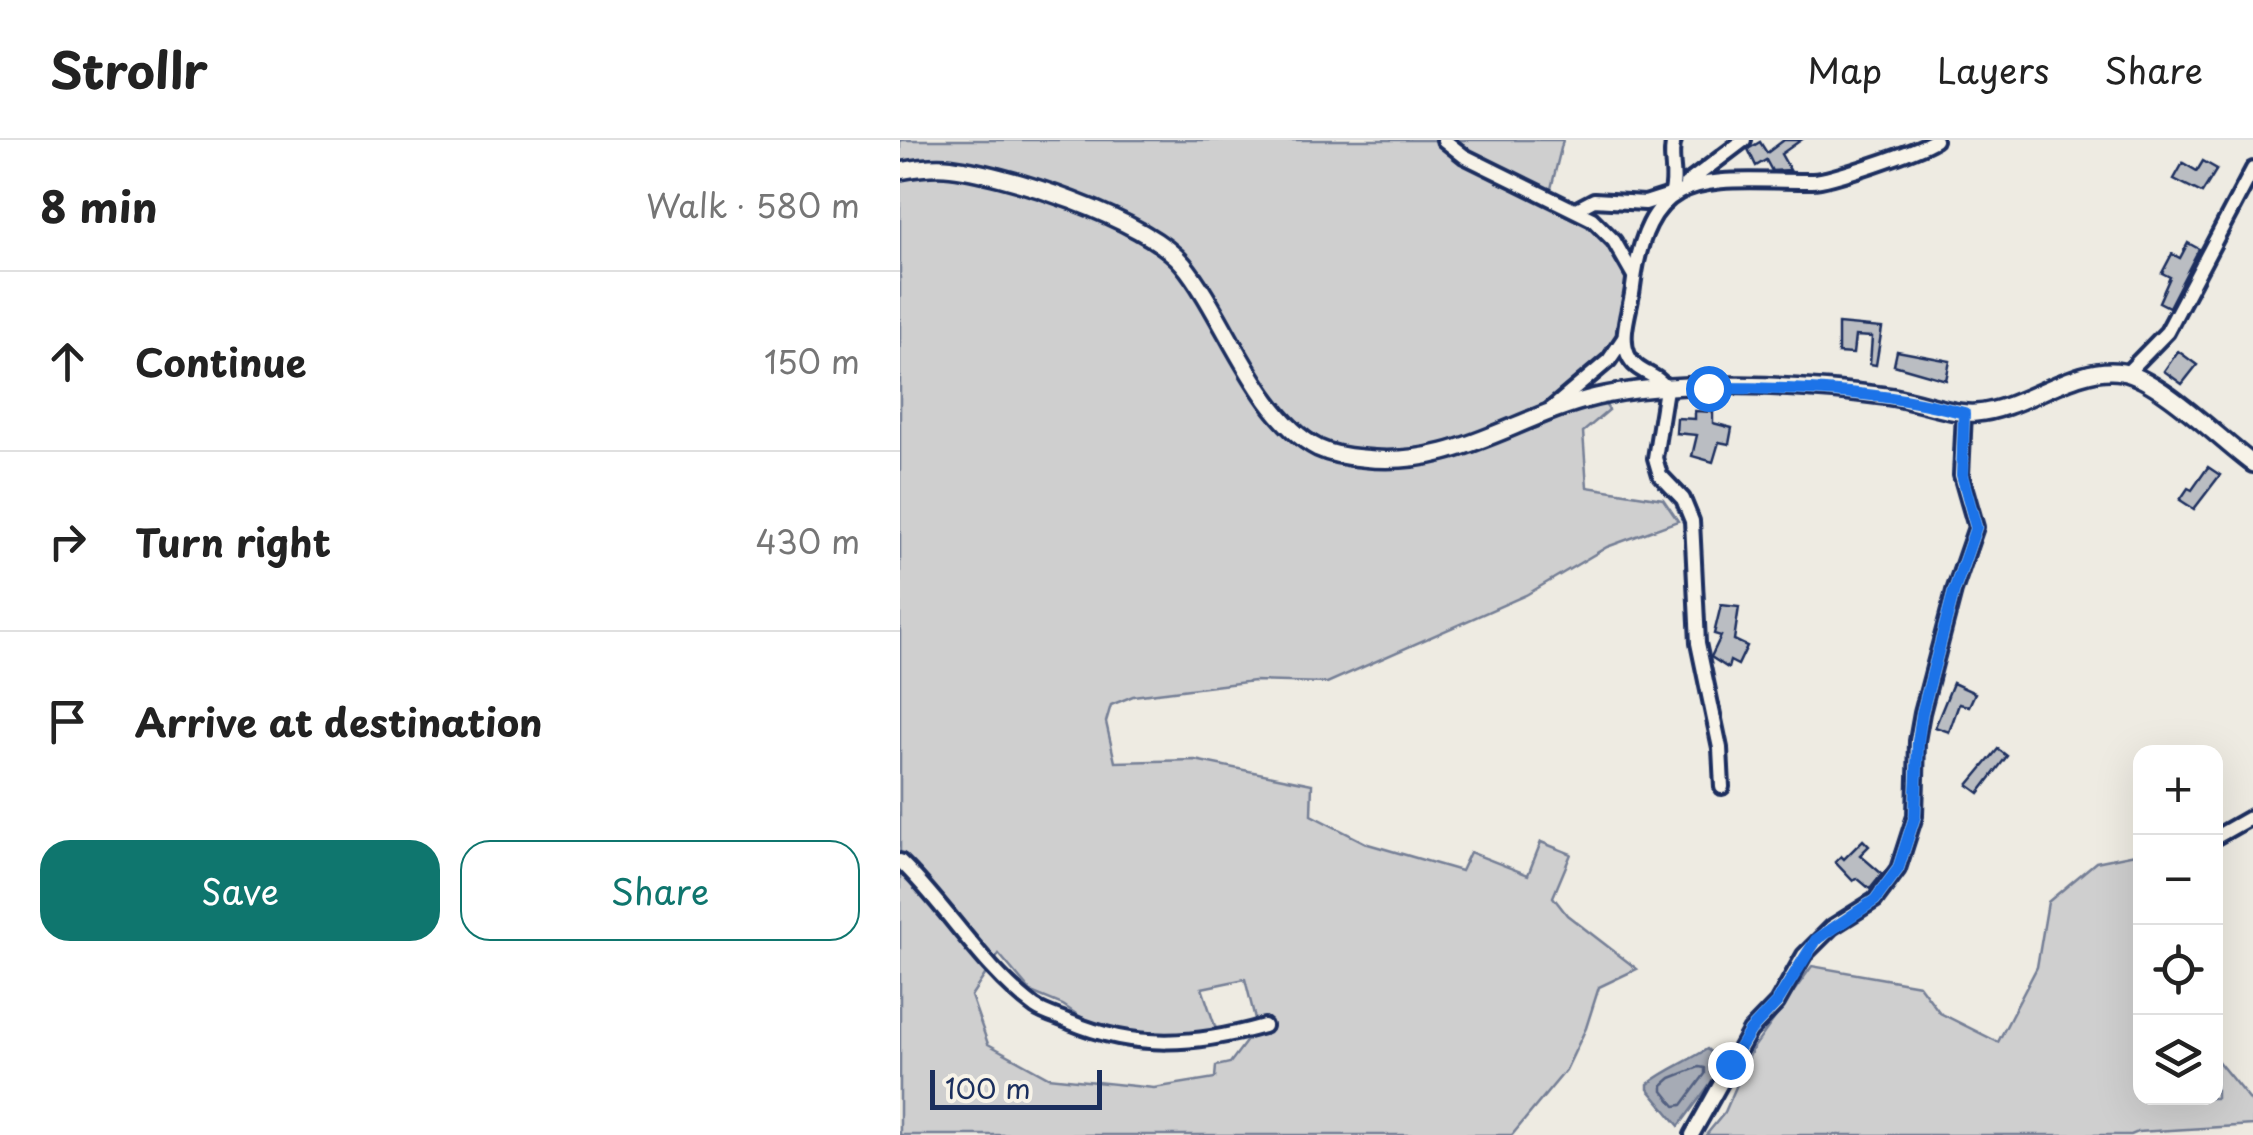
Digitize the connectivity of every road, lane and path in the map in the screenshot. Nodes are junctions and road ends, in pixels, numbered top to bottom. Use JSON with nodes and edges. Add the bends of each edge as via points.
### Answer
{"nodes":[{"id":1,"x":1444,"y":140,"type":"edge"},
{"id":2,"x":1674,"y":140,"type":"edge"},
{"id":3,"x":1744,"y":140,"type":"edge"},
{"id":4,"x":1935,"y":140,"type":"edge"},
{"id":5,"x":2253,"y":169,"type":"edge"},
{"id":6,"x":900,"y":171,"type":"edge"},
{"id":7,"x":1671,"y":195,"type":"junction"},
{"id":8,"x":1575,"y":210,"type":"junction"},
{"id":9,"x":1634,"y":276,"type":"junction"},
{"id":10,"x":1624,"y":338,"type":"junction"},
{"id":11,"x":2127,"y":373,"type":"junction"},
{"id":12,"x":1666,"y":389,"type":"junction"},
{"id":13,"x":1964,"y":413,"type":"junction"},
{"id":14,"x":1545,"y":414,"type":"junction"},
{"id":15,"x":2253,"y":464,"type":"edge"},
{"id":16,"x":1722,"y":787,"type":"dead end"},
{"id":17,"x":2253,"y":816,"type":"edge"},
{"id":18,"x":2220,"y":835,"type":"edge"},
{"id":19,"x":900,"y":861,"type":"edge"},
{"id":20,"x":1264,"y":1026,"type":"dead end"},
{"id":21,"x":1692,"y":1135,"type":"edge"}],
"edges":[{"from":1,"to":8,"type":"street"},
{"from":2,"to":7,"type":"street"},
{"from":3,"to":7,"type":"street"},
{"from":4,"to":7,"type":"street","via":[[1822,180],[1722,181]]},
{"from":5,"to":11,"type":"street","via":[[2167,332]]},
{"from":6,"to":14,"type":"street","via":[[949,167],[1017,182],[1158,242],[1183,264],[1283,418],[1319,448],[1380,460],[1414,458],[1458,450]]},
{"from":7,"to":8,"type":"street","via":[[1645,203],[1594,200]]},
{"from":7,"to":9,"type":"street","via":[[1648,231]]},
{"from":8,"to":9,"type":"street","via":[[1603,228]]},
{"from":9,"to":10,"type":"street"},
{"from":10,"to":12,"type":"street","via":[[1634,366]]},
{"from":10,"to":14,"type":"street","via":[[1609,360]]},
{"from":11,"to":13,"type":"street","via":[[2097,373]]},
{"from":11,"to":15,"type":"street","via":[[2157,388]]},
{"from":12,"to":13,"type":"street","via":[[1854,392]]},
{"from":12,"to":14,"type":"street","via":[[1598,397]]},
{"from":12,"to":16,"type":"street","via":[[1655,458],[1692,520],[1698,643]]},
{"from":13,"to":21,"type":"street","via":[[1962,475],[1976,527],[1922,713],[1915,816],[1898,869],[1875,900],[1832,926],[1804,955],[1740,1047]]},
{"from":17,"to":18,"type":"street"},
{"from":19,"to":20,"type":"street","via":[[1038,1009],[1090,1031],[1162,1043],[1195,1043]]}]}
